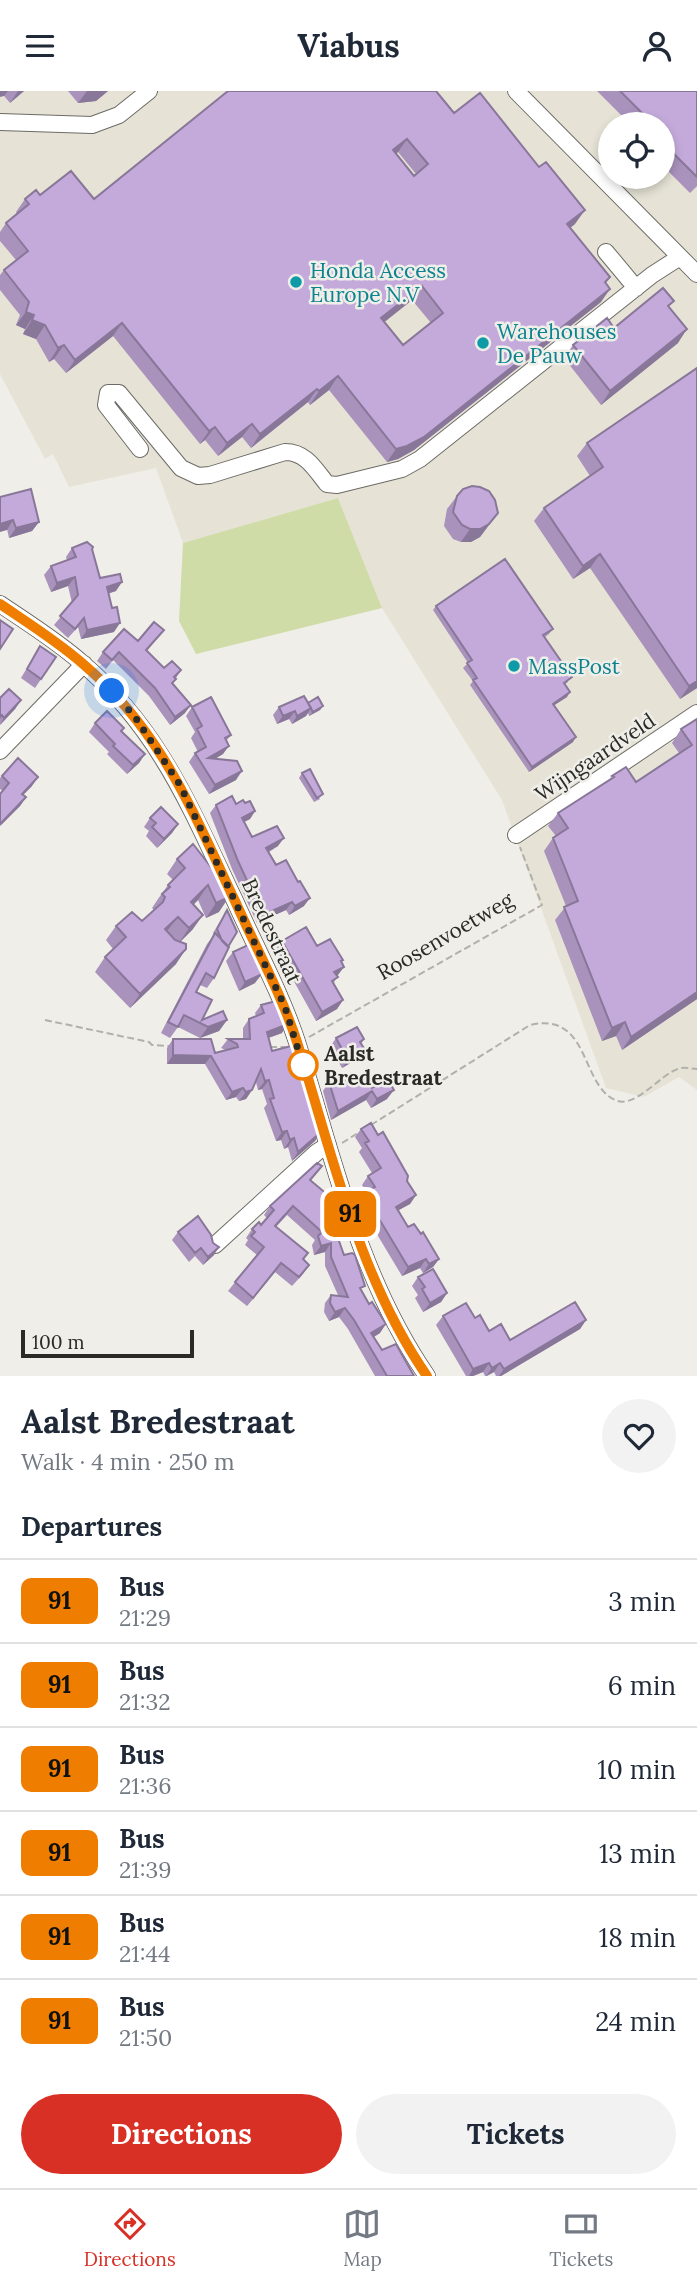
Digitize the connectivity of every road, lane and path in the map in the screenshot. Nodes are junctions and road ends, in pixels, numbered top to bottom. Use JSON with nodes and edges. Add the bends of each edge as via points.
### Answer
{"nodes":[{"id":1,"x":149,"y":91,"type":"edge"},
{"id":2,"x":516,"y":91,"type":"edge"},
{"id":3,"x":0,"y":122,"type":"edge"},
{"id":4,"x":606,"y":252,"type":"dead end"},
{"id":5,"x":680,"y":257,"type":"junction"},
{"id":6,"x":697,"y":274,"type":"edge"},
{"id":7,"x":636,"y":288,"type":"junction"},
{"id":8,"x":140,"y":449,"type":"dead end"},
{"id":9,"x":0,"y":604,"type":"edge"},
{"id":10,"x":84,"y":664,"type":"junction"},
{"id":11,"x":697,"y":713,"type":"edge"},
{"id":12,"x":0,"y":751,"type":"edge"},
{"id":13,"x":516,"y":835,"type":"joint"},
{"id":14,"x":44,"y":1020,"type":"dead end"},
{"id":15,"x":297,"y":1043,"type":"junction"},
{"id":16,"x":176,"y":1046,"type":"edge"},
{"id":17,"x":263,"y":1047,"type":"edge"},
{"id":18,"x":697,"y":1069,"type":"edge"},
{"id":19,"x":329,"y":1148,"type":"junction"},
{"id":20,"x":215,"y":1245,"type":"edge"},
{"id":21,"x":427,"y":1376,"type":"edge"}],
"edges":[{"from":1,"to":3,"type":"street","via":[[119,115],[92,125]]},
{"from":2,"to":5,"type":"street"},
{"from":4,"to":7,"type":"street"},
{"from":5,"to":6,"type":"street"},
{"from":5,"to":7,"type":"street"},
{"from":7,"to":8,"type":"street","via":[[402,469],[327,484],[306,458],[285,452],[198,476],[180,468],[119,393],[107,393],[106,405]]},
{"from":9,"to":10,"type":"street","name":"Bredestraat"},
{"from":10,"to":12,"type":"street"},
{"from":10,"to":15,"type":"street","name":"Bredestraat","via":[[135,717],[180,785],[280,997]]},
{"from":11,"to":13,"type":"street","name":"Wijngaardveld"},
{"from":13,"to":15,"type":"path","name":"Roosenvoetweg","via":[[542,905]]},
{"from":14,"to":16,"type":"path","via":[[152,1045]]},
{"from":15,"to":17,"type":"path"},
{"from":15,"to":19,"type":"street","name":"Bredestraat"},
{"from":18,"to":19,"type":"path","via":[[679,1068],[628,1102],[616,1101],[604,1092],[574,1039],[559,1025],[542,1022],[530,1025]]},
{"from":19,"to":20,"type":"street","via":[[317,1152]]},
{"from":19,"to":21,"type":"street","name":"Bredestraat","via":[[370,1271],[393,1322]]}]}
